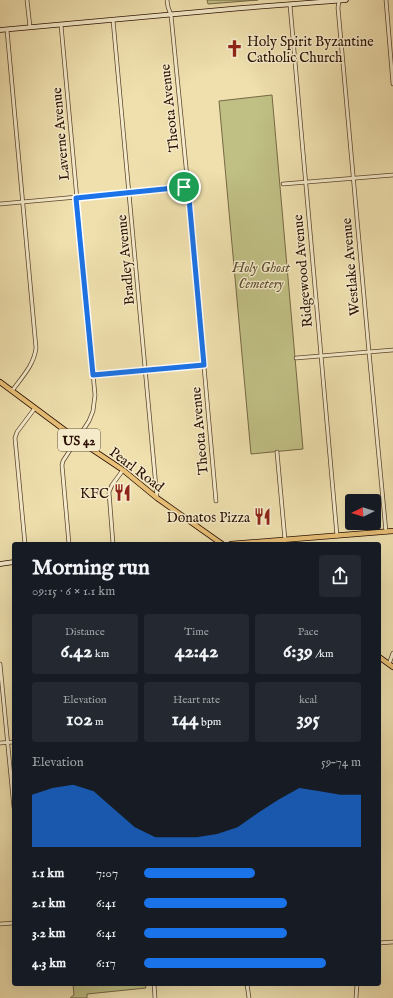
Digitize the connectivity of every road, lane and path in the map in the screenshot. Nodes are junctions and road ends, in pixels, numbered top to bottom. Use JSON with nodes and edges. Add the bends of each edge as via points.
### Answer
{"nodes":[{"id":1,"x":27,"y":0,"type":"edge"},
{"id":2,"x":167,"y":0,"type":"edge"},
{"id":3,"x":338,"y":0,"type":"edge"},
{"id":4,"x":346,"y":0,"type":"edge"},
{"id":5,"x":386,"y":0,"type":"edge"},
{"id":6,"x":295,"y":2,"type":"edge"},
{"id":7,"x":290,"y":5,"type":"junction"},
{"id":8,"x":171,"y":15,"type":"junction"},
{"id":9,"x":113,"y":20,"type":"junction"},
{"id":10,"x":61,"y":25,"type":"junction"},
{"id":11,"x":30,"y":27,"type":"junction"},
{"id":12,"x":0,"y":30,"type":"edge"},
{"id":13,"x":7,"y":30,"type":"junction"},
{"id":14,"x":393,"y":84,"type":"edge"},
{"id":15,"x":393,"y":175,"type":"edge"},
{"id":16,"x":354,"y":178,"type":"junction"},
{"id":17,"x":306,"y":183,"type":"junction"},
{"id":18,"x":282,"y":184,"type":"dead end"},
{"id":19,"x":188,"y":187,"type":"junction"},
{"id":20,"x":129,"y":192,"type":"junction"},
{"id":21,"x":76,"y":198,"type":"junction"},
{"id":22,"x":22,"y":202,"type":"junction"},
{"id":23,"x":0,"y":204,"type":"edge"},
{"id":24,"x":393,"y":350,"type":"edge"},
{"id":25,"x":368,"y":352,"type":"junction"},
{"id":26,"x":321,"y":356,"type":"junction"},
{"id":27,"x":296,"y":358,"type":"dead end"},
{"id":28,"x":204,"y":365,"type":"junction"},
{"id":29,"x":146,"y":371,"type":"junction"},
{"id":30,"x":93,"y":375,"type":"junction"},
{"id":31,"x":0,"y":382,"type":"edge"},
{"id":32,"x":12,"y":391,"type":"junction"},
{"id":33,"x":35,"y":408,"type":"junction"},
{"id":34,"x":78,"y":440,"type":"junction"},
{"id":35,"x":277,"y":452,"type":"dead end"},
{"id":36,"x":123,"y":470,"type":"junction"},
{"id":37,"x":158,"y":498,"type":"junction"},
{"id":38,"x":216,"y":501,"type":"dead end"},
{"id":39,"x":393,"y":531,"type":"edge"},
{"id":40,"x":386,"y":532,"type":"junction"},
{"id":41,"x":336,"y":536,"type":"junction"},
{"id":42,"x":285,"y":540,"type":"junction"},
{"id":43,"x":25,"y":542,"type":"edge"},
{"id":44,"x":69,"y":542,"type":"edge"},
{"id":45,"x":113,"y":542,"type":"edge"},
{"id":46,"x":219,"y":542,"type":"edge"},
{"id":47,"x":258,"y":542,"type":"edge"},
{"id":48,"x":12,"y":562,"type":"edge"},
{"id":49,"x":0,"y":564,"type":"edge"},
{"id":50,"x":393,"y":653,"type":"edge"},
{"id":51,"x":381,"y":658,"type":"edge"},
{"id":52,"x":0,"y":664,"type":"edge"},
{"id":53,"x":391,"y":665,"type":"edge"},
{"id":54,"x":8,"y":742,"type":"junction"},
{"id":55,"x":12,"y":742,"type":"edge"},
{"id":56,"x":0,"y":743,"type":"edge"},
{"id":57,"x":12,"y":786,"type":"edge"},
{"id":58,"x":12,"y":923,"type":"edge"},
{"id":59,"x":0,"y":924,"type":"edge"},
{"id":60,"x":393,"y":942,"type":"edge"},
{"id":61,"x":381,"y":943,"type":"edge"},
{"id":62,"x":154,"y":986,"type":"edge"},
{"id":63,"x":247,"y":986,"type":"edge"},
{"id":64,"x":357,"y":986,"type":"edge"},
{"id":65,"x":155,"y":998,"type":"edge"},
{"id":66,"x":249,"y":998,"type":"edge"},
{"id":67,"x":356,"y":998,"type":"edge"}],
"edges":[{"from":1,"to":11,"type":"street"},
{"from":2,"to":8,"type":"street","name":"Theota Avenue"},
{"from":3,"to":4,"type":"street"},
{"from":3,"to":6,"type":"street"},
{"from":3,"to":16,"type":"street","name":"Westlake Avenue"},
{"from":5,"to":14,"type":"street"},
{"from":6,"to":7,"type":"street"},
{"from":7,"to":8,"type":"street"},
{"from":7,"to":17,"type":"street","name":"Ridgewood Avenue"},
{"from":8,"to":9,"type":"street"},
{"from":8,"to":19,"type":"street","name":"Theota Avenue"},
{"from":9,"to":10,"type":"street"},
{"from":9,"to":20,"type":"street","name":"Bradley Avenue"},
{"from":10,"to":11,"type":"street"},
{"from":10,"to":21,"type":"street","name":"Laverne Avenue"},
{"from":11,"to":13,"type":"street"},
{"from":12,"to":13,"type":"street"},
{"from":13,"to":22,"type":"street"},
{"from":15,"to":16,"type":"street"},
{"from":16,"to":17,"type":"street"},
{"from":16,"to":25,"type":"street","name":"Westlake Avenue"},
{"from":17,"to":18,"type":"street"},
{"from":17,"to":26,"type":"street","name":"Ridgewood Avenue"},
{"from":19,"to":20,"type":"street"},
{"from":19,"to":28,"type":"street","name":"Theota Avenue"},
{"from":20,"to":21,"type":"street"},
{"from":20,"to":29,"type":"street","name":"Bradley Avenue"},
{"from":21,"to":22,"type":"street"},
{"from":21,"to":30,"type":"street","name":"Laverne Avenue"},
{"from":22,"to":23,"type":"street"},
{"from":22,"to":32,"type":"street","via":[[36,350],[32,363]]},
{"from":24,"to":25,"type":"street"},
{"from":25,"to":26,"type":"street"},
{"from":25,"to":40,"type":"street","name":"Westlake Avenue"},
{"from":26,"to":27,"type":"street"},
{"from":26,"to":41,"type":"street","name":"Ridgewood Avenue"},
{"from":28,"to":29,"type":"street"},
{"from":28,"to":38,"type":"street","name":"Theota Avenue"},
{"from":29,"to":30,"type":"street"},
{"from":29,"to":37,"type":"street","name":"Bradley Avenue"},
{"from":30,"to":34,"type":"street","name":"Laverne Avenue","via":[[93,412],[90,422]]},
{"from":31,"to":32,"type":"main road","name":"Pearl Road","number":"US 42"},
{"from":32,"to":33,"type":"main road","name":"Pearl Road","number":"US 42"},
{"from":33,"to":34,"type":"main road","name":"Pearl Road","number":"US 42"},
{"from":33,"to":43,"type":"street","via":[[15,438]]},
{"from":34,"to":36,"type":"main road","name":"Pearl Road","number":"US 42"},
{"from":34,"to":44,"type":"street","name":"Laverne Avenue","via":[[62,465]]},
{"from":35,"to":42,"type":"street"},
{"from":36,"to":37,"type":"main road","name":"Pearl Road","number":"US 42"},
{"from":36,"to":45,"type":"street","via":[[109,492]]},
{"from":37,"to":46,"type":"main road","name":"Pearl Road","number":"US 42"},
{"from":39,"to":40,"type":"main road"},
{"from":40,"to":41,"type":"main road"},
{"from":41,"to":42,"type":"main road"},
{"from":42,"to":47,"type":"main road"},
{"from":48,"to":49,"type":"street"},
{"from":50,"to":53,"type":"street"},
{"from":51,"to":53,"type":"main road"},
{"from":52,"to":54,"type":"street"},
{"from":54,"to":55,"type":"street"},
{"from":54,"to":56,"type":"street"},
{"from":54,"to":57,"type":"street"},
{"from":58,"to":59,"type":"street"},
{"from":60,"to":61,"type":"street"},
{"from":62,"to":65,"type":"street"},
{"from":63,"to":66,"type":"street"},
{"from":64,"to":67,"type":"street"}]}
